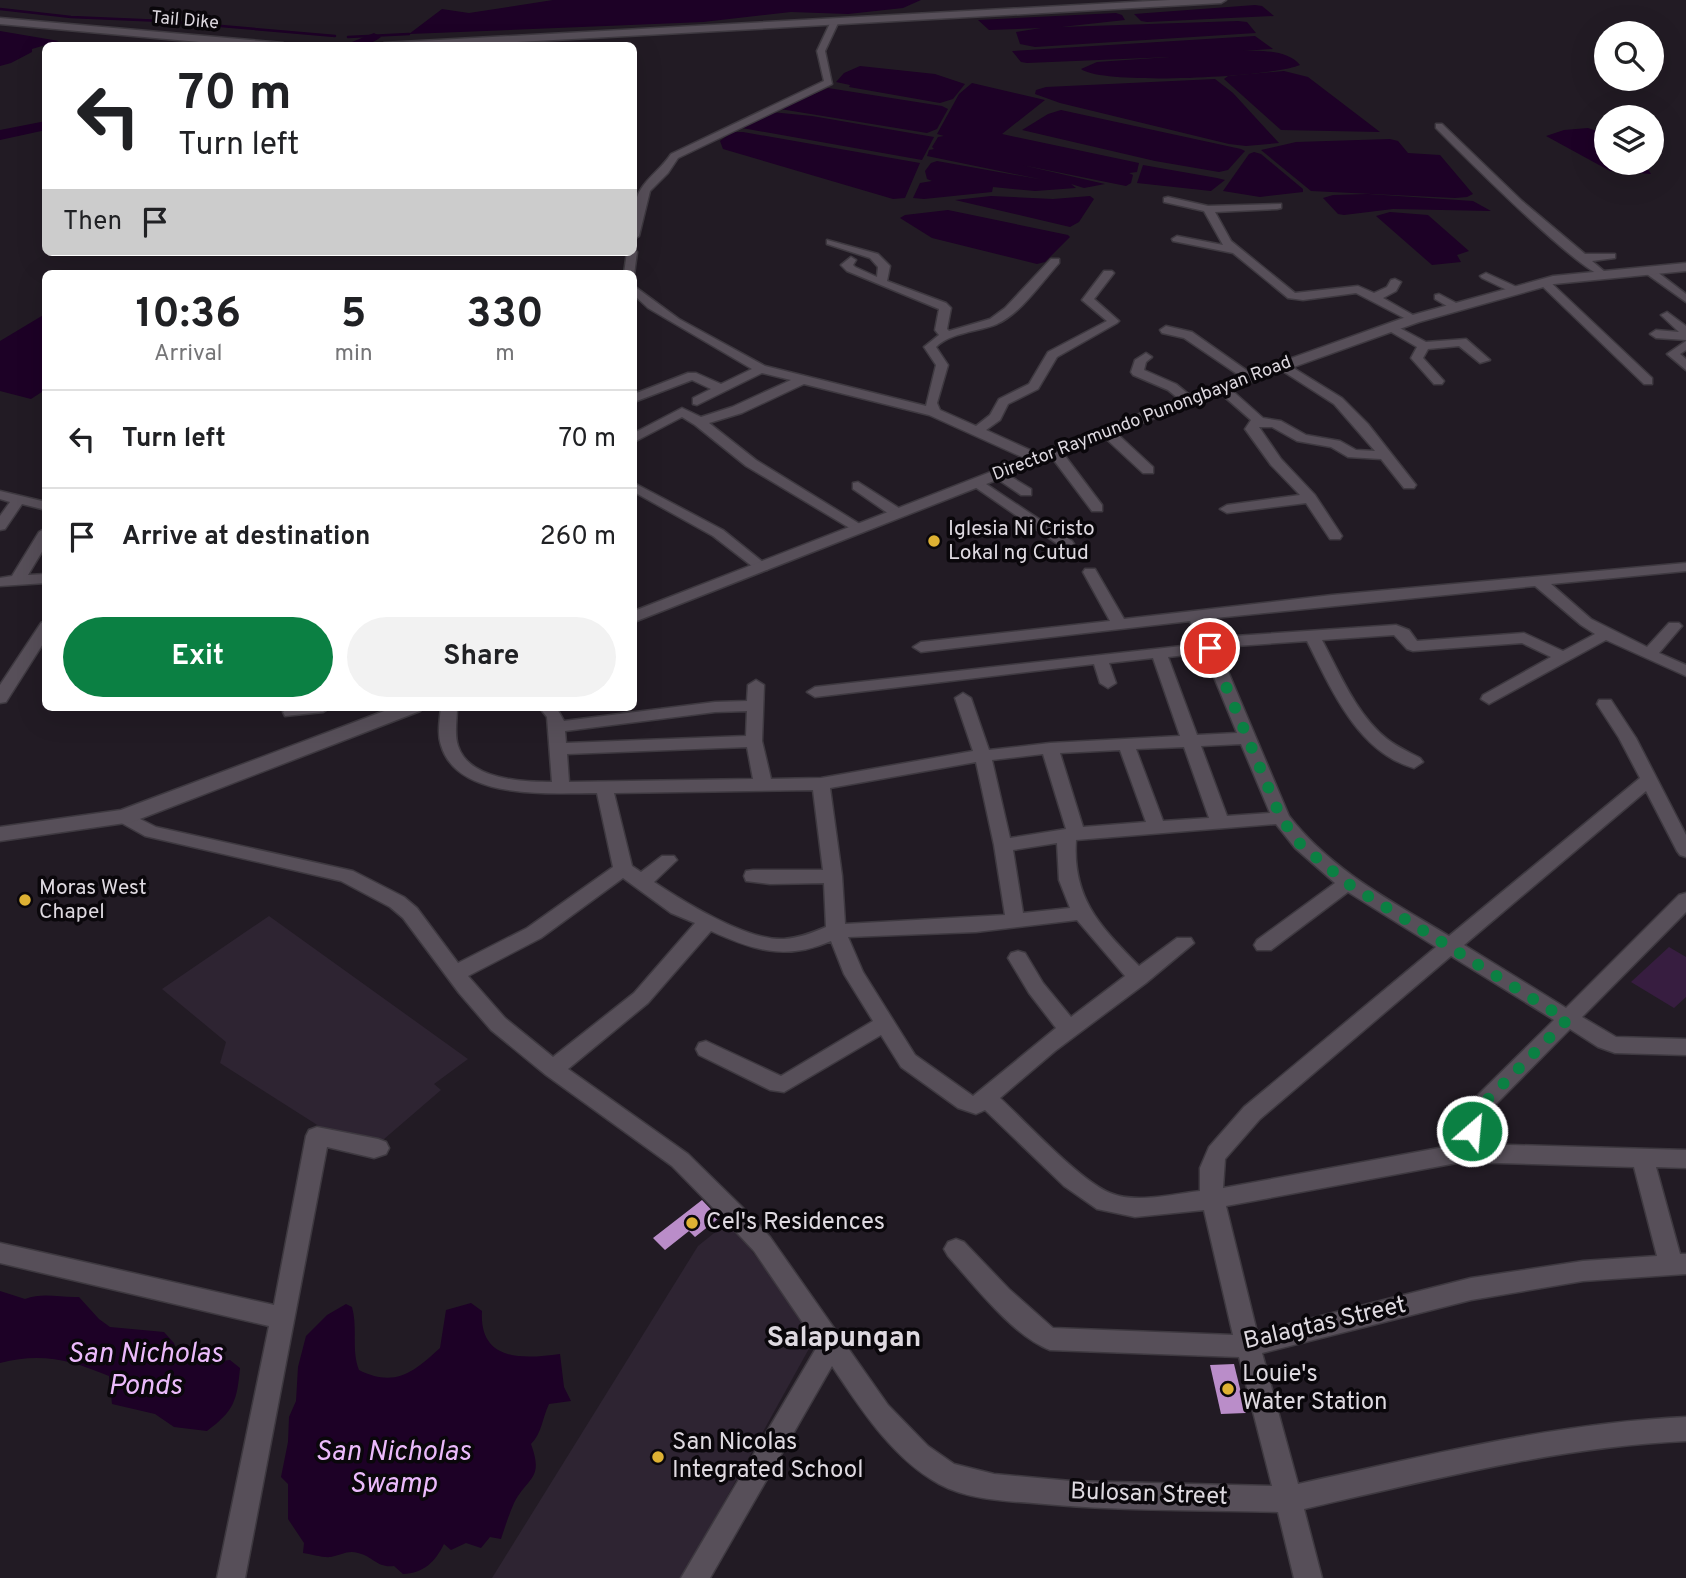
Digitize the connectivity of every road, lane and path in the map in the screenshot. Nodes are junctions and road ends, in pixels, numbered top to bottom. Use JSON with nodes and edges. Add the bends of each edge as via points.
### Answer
{"nodes":[{"id":1,"x":1221,"y":0,"type":"edge"},
{"id":2,"x":0,"y":21,"type":"edge"},
{"id":3,"x":835,"y":21,"type":"junction"},
{"id":4,"x":238,"y":42,"type":"edge"},
{"id":5,"x":456,"y":42,"type":"edge"},
{"id":6,"x":1439,"y":126,"type":"dead end"},
{"id":7,"x":1168,"y":200,"type":"dead end"},
{"id":8,"x":1277,"y":206,"type":"dead end"},
{"id":9,"x":1208,"y":209,"type":"junction"},
{"id":10,"x":637,"y":223,"type":"edge"},
{"id":11,"x":1177,"y":239,"type":"dead end"},
{"id":12,"x":831,"y":242,"type":"dead end"},
{"id":13,"x":1233,"y":250,"type":"junction"},
{"id":14,"x":1611,"y":256,"type":"dead end"},
{"id":15,"x":1580,"y":258,"type":"junction"},
{"id":16,"x":851,"y":260,"type":"dead end"},
{"id":17,"x":1055,"y":261,"type":"dead end"},
{"id":18,"x":1686,"y":267,"type":"edge"},
{"id":19,"x":1648,"y":270,"type":"junction"},
{"id":20,"x":1108,"y":273,"type":"dead end"},
{"id":21,"x":1601,"y":274,"type":"junction"},
{"id":22,"x":1486,"y":276,"type":"dead end"},
{"id":23,"x":1395,"y":282,"type":"dead end"},
{"id":24,"x":1544,"y":282,"type":"junction"},
{"id":25,"x":881,"y":283,"type":"junction"},
{"id":26,"x":1515,"y":290,"type":"junction"},
{"id":27,"x":637,"y":292,"type":"edge"},
{"id":28,"x":1375,"y":297,"type":"junction"},
{"id":29,"x":1439,"y":297,"type":"dead end"},
{"id":30,"x":1686,"y":299,"type":"edge"},
{"id":31,"x":1456,"y":307,"type":"junction"},
{"id":32,"x":1667,"y":315,"type":"dead end"},
{"id":33,"x":1414,"y":319,"type":"junction"},
{"id":34,"x":1391,"y":327,"type":"junction"},
{"id":35,"x":1166,"y":330,"type":"dead end"},
{"id":36,"x":1656,"y":334,"type":"dead end"},
{"id":37,"x":1686,"y":334,"type":"edge"},
{"id":38,"x":947,"y":336,"type":"junction"},
{"id":39,"x":1686,"y":345,"type":"edge"},
{"id":40,"x":1424,"y":346,"type":"junction"},
{"id":41,"x":1146,"y":356,"type":"dead end"},
{"id":42,"x":1484,"y":360,"type":"dead end"},
{"id":43,"x":1282,"y":365,"type":"junction"},
{"id":44,"x":1686,"y":366,"type":"edge"},
{"id":45,"x":761,"y":369,"type":"junction"},
{"id":46,"x":1250,"y":377,"type":"junction"},
{"id":47,"x":802,"y":380,"type":"junction"},
{"id":48,"x":1438,"y":381,"type":"dead end"},
{"id":49,"x":1648,"y":381,"type":"dead end"},
{"id":50,"x":719,"y":388,"type":"junction"},
{"id":51,"x":1223,"y":389,"type":"junction"},
{"id":52,"x":637,"y":397,"type":"edge"},
{"id":53,"x":1188,"y":400,"type":"junction"},
{"id":54,"x":697,"y":401,"type":"dead end"},
{"id":55,"x":934,"y":412,"type":"junction"},
{"id":56,"x":1259,"y":421,"type":"junction"},
{"id":57,"x":700,"y":422,"type":"junction"},
{"id":58,"x":977,"y":431,"type":"junction"},
{"id":59,"x":1107,"y":432,"type":"junction"},
{"id":60,"x":637,"y":436,"type":"edge"},
{"id":61,"x":1054,"y":452,"type":"junction"},
{"id":62,"x":1386,"y":455,"type":"junction"},
{"id":63,"x":1036,"y":458,"type":"junction"},
{"id":64,"x":1148,"y":470,"type":"dead end"},
{"id":65,"x":998,"y":474,"type":"junction"},
{"id":66,"x":977,"y":482,"type":"junction"},
{"id":67,"x":1409,"y":485,"type":"dead end"},
{"id":68,"x":858,"y":486,"type":"dead end"},
{"id":69,"x":637,"y":489,"type":"edge"},
{"id":70,"x":1026,"y":492,"type":"dead end"},
{"id":71,"x":0,"y":495,"type":"edge"},
{"id":72,"x":1310,"y":498,"type":"junction"},
{"id":73,"x":18,"y":500,"type":"junction"},
{"id":74,"x":42,"y":505,"type":"edge"},
{"id":75,"x":1097,"y":508,"type":"dead end"},
{"id":76,"x":1227,"y":509,"type":"dead end"},
{"id":77,"x":897,"y":513,"type":"junction"},
{"id":78,"x":0,"y":526,"type":"edge"},
{"id":79,"x":858,"y":529,"type":"junction"},
{"id":80,"x":1335,"y":536,"type":"dead end"},
{"id":81,"x":42,"y":539,"type":"edge"},
{"id":82,"x":1067,"y":544,"type":"dead end"},
{"id":83,"x":762,"y":567,"type":"junction"},
{"id":84,"x":1686,"y":567,"type":"edge"},
{"id":85,"x":1090,"y":572,"type":"dead end"},
{"id":86,"x":42,"y":578,"type":"edge"},
{"id":87,"x":17,"y":581,"type":"junction"},
{"id":88,"x":0,"y":582,"type":"edge"},
{"id":89,"x":1540,"y":582,"type":"junction"},
{"id":90,"x":637,"y":616,"type":"edge"},
{"id":91,"x":1196,"y":616,"type":"junction"},
{"id":92,"x":1118,"y":622,"type":"junction"},
{"id":93,"x":1674,"y":626,"type":"dead end"},
{"id":94,"x":42,"y":632,"type":"edge"},
{"id":95,"x":1606,"y":634,"type":"junction"},
{"id":96,"x":1312,"y":635,"type":"junction"},
{"id":97,"x":921,"y":647,"type":"dead end"},
{"id":98,"x":1210,"y":648,"type":"junction"},
{"id":99,"x":1159,"y":654,"type":"junction"},
{"id":100,"x":1650,"y":654,"type":"junction"},
{"id":101,"x":1561,"y":656,"type":"junction"},
{"id":102,"x":1100,"y":659,"type":"junction"},
{"id":103,"x":1686,"y":671,"type":"edge"},
{"id":104,"x":1108,"y":683,"type":"dead end"},
{"id":105,"x":756,"y":685,"type":"dead end"},
{"id":106,"x":815,"y":692,"type":"dead end"},
{"id":107,"x":0,"y":698,"type":"edge"},
{"id":108,"x":963,"y":698,"type":"dead end"},
{"id":109,"x":1489,"y":699,"type":"dead end"},
{"id":110,"x":1605,"y":704,"type":"dead end"},
{"id":111,"x":756,"y":706,"type":"junction"},
{"id":112,"x":297,"y":711,"type":"edge"},
{"id":113,"x":402,"y":711,"type":"edge"},
{"id":114,"x":449,"y":711,"type":"edge"},
{"id":115,"x":551,"y":711,"type":"edge"},
{"id":116,"x":291,"y":712,"type":"dead end"},
{"id":117,"x":556,"y":727,"type":"junction"},
{"id":118,"x":1247,"y":738,"type":"junction"},
{"id":119,"x":1191,"y":740,"type":"junction"},
{"id":120,"x":754,"y":741,"type":"junction"},
{"id":121,"x":1126,"y":744,"type":"junction"},
{"id":122,"x":1050,"y":748,"type":"junction"},
{"id":123,"x":557,"y":749,"type":"junction"},
{"id":124,"x":983,"y":756,"type":"junction"},
{"id":125,"x":1414,"y":762,"type":"dead end"},
{"id":126,"x":1647,"y":780,"type":"junction"},
{"id":127,"x":763,"y":784,"type":"junction"},
{"id":128,"x":821,"y":784,"type":"junction"},
{"id":129,"x":604,"y":786,"type":"junction"},
{"id":130,"x":561,"y":787,"type":"junction"},
{"id":131,"x":124,"y":817,"type":"junction"},
{"id":132,"x":1281,"y":818,"type":"junction"},
{"id":133,"x":1220,"y":822,"type":"junction"},
{"id":134,"x":1157,"y":828,"type":"junction"},
{"id":135,"x":0,"y":834,"type":"edge"},
{"id":136,"x":1071,"y":835,"type":"junction"},
{"id":137,"x":1003,"y":845,"type":"junction"},
{"id":138,"x":1686,"y":851,"type":"edge"},
{"id":139,"x":668,"y":860,"type":"dead end"},
{"id":140,"x":623,"y":869,"type":"junction"},
{"id":141,"x":753,"y":876,"type":"dead end"},
{"id":142,"x":833,"y":876,"type":"junction"},
{"id":143,"x":641,"y":882,"type":"junction"},
{"id":144,"x":1347,"y":883,"type":"junction"},
{"id":145,"x":1686,"y":900,"type":"edge"},
{"id":146,"x":1081,"y":913,"type":"junction"},
{"id":147,"x":1015,"y":921,"type":"junction"},
{"id":148,"x":707,"y":922,"type":"junction"},
{"id":149,"x":836,"y":931,"type":"junction"},
{"id":150,"x":1184,"y":943,"type":"dead end"},
{"id":151,"x":1264,"y":945,"type":"dead end"},
{"id":152,"x":1449,"y":945,"type":"junction"},
{"id":153,"x":1018,"y":958,"type":"dead end"},
{"id":154,"x":455,"y":974,"type":"junction"},
{"id":155,"x":1139,"y":978,"type":"junction"},
{"id":156,"x":1567,"y":1020,"type":"junction"},
{"id":157,"x":888,"y":1026,"type":"junction"},
{"id":158,"x":1070,"y":1030,"type":"junction"},
{"id":159,"x":1686,"y":1047,"type":"edge"},
{"id":160,"x":706,"y":1049,"type":"dead end"},
{"id":161,"x":553,"y":1069,"type":"junction"},
{"id":162,"x":986,"y":1098,"type":"junction"},
{"id":163,"x":378,"y":1148,"type":"dead end"},
{"id":164,"x":1462,"y":1153,"type":"junction"},
{"id":165,"x":1643,"y":1159,"type":"junction"},
{"id":166,"x":1686,"y":1159,"type":"edge"},
{"id":167,"x":1214,"y":1199,"type":"junction"},
{"id":168,"x":956,"y":1249,"type":"dead end"},
{"id":169,"x":0,"y":1253,"type":"edge"},
{"id":170,"x":1679,"y":1264,"type":"edge"},
{"id":171,"x":281,"y":1318,"type":"junction"},
{"id":172,"x":830,"y":1346,"type":"junction"},
{"id":173,"x":1247,"y":1346,"type":"junction"},
{"id":174,"x":1686,"y":1429,"type":"edge"},
{"id":175,"x":1290,"y":1499,"type":"junction"},
{"id":176,"x":230,"y":1578,"type":"edge"},
{"id":177,"x":695,"y":1578,"type":"edge"},
{"id":178,"x":1308,"y":1578,"type":"edge"}],
"edges":[{"from":1,"to":3,"type":"street"},
{"from":2,"to":4,"type":"street","name":"Tail Dike"},
{"from":3,"to":5,"type":"street"},
{"from":3,"to":10,"type":"street","via":[[821,51],[829,82],[674,156],[645,190]]},
{"from":6,"to":15,"type":"street"},
{"from":7,"to":9,"type":"street"},
{"from":8,"to":9,"type":"street"},
{"from":9,"to":13,"type":"street"},
{"from":11,"to":13,"type":"street"},
{"from":12,"to":25,"type":"street","via":[[879,258],[884,266]]},
{"from":13,"to":28,"type":"street","via":[[1292,296],[1358,289]]},
{"from":14,"to":15,"type":"street"},
{"from":15,"to":21,"type":"street"},
{"from":16,"to":25,"type":"street","via":[[847,265],[851,269]]},
{"from":17,"to":38,"type":"street","via":[[994,321]]},
{"from":18,"to":19,"type":"street","name":"Director Raymundo Punongbayan Road"},
{"from":19,"to":21,"type":"street","name":"Director Raymundo Punongbayan Road"},
{"from":19,"to":30,"type":"street"},
{"from":20,"to":58,"type":"street","via":[[1088,300],[1113,321],[1052,355],[1034,386],[1003,402],[995,417]]},
{"from":21,"to":24,"type":"street","name":"Director Raymundo Punongbayan Road"},
{"from":22,"to":26,"type":"street"},
{"from":23,"to":28,"type":"street","via":[[1392,289]]},
{"from":24,"to":26,"type":"street","name":"Director Raymundo Punongbayan Road"},
{"from":24,"to":49,"type":"street"},
{"from":25,"to":38,"type":"street","via":[[942,305],[945,324],[941,330]]},
{"from":26,"to":31,"type":"street","name":"Director Raymundo Punongbayan Road"},
{"from":27,"to":45,"type":"street","via":[[675,321]]},
{"from":28,"to":33,"type":"street"},
{"from":29,"to":31,"type":"street"},
{"from":31,"to":33,"type":"street","name":"Director Raymundo Punongbayan Road"},
{"from":32,"to":37,"type":"street"},
{"from":33,"to":34,"type":"street","name":"Director Raymundo Punongbayan Road"},
{"from":34,"to":40,"type":"street"},
{"from":34,"to":43,"type":"street","name":"Director Raymundo Punongbayan Road"},
{"from":35,"to":46,"type":"street","via":[[1188,335]]},
{"from":36,"to":37,"type":"street"},
{"from":38,"to":55,"type":"street","via":[[930,348],[942,365],[931,403]]},
{"from":39,"to":44,"type":"street","via":[[1673,354]]},
{"from":40,"to":42,"type":"street","via":[[1462,342]]},
{"from":40,"to":48,"type":"street","via":[[1417,358]]},
{"from":41,"to":53,"type":"street","via":[[1137,372],[1172,387]]},
{"from":43,"to":46,"type":"street","name":"Director Raymundo Punongbayan Road"},
{"from":43,"to":62,"type":"street","via":[[1338,401]]},
{"from":45,"to":47,"type":"street"},
{"from":45,"to":50,"type":"street"},
{"from":46,"to":51,"type":"street","name":"Director Raymundo Punongbayan Road"},
{"from":47,"to":55,"type":"street"},
{"from":47,"to":57,"type":"street"},
{"from":50,"to":52,"type":"street","via":[[692,376]]},
{"from":50,"to":54,"type":"street"},
{"from":51,"to":53,"type":"street","name":"Director Raymundo Punongbayan Road"},
{"from":51,"to":56,"type":"street"},
{"from":53,"to":59,"type":"street","name":"Director Raymundo Punongbayan Road"},
{"from":55,"to":58,"type":"street"},
{"from":56,"to":62,"type":"street","via":[[1353,454]]},
{"from":56,"to":72,"type":"street","via":[[1252,429]]},
{"from":57,"to":60,"type":"street","via":[[682,412]]},
{"from":57,"to":79,"type":"street","via":[[751,463]]},
{"from":58,"to":63,"type":"street"},
{"from":59,"to":61,"type":"street","name":"Director Raymundo Punongbayan Road"},
{"from":59,"to":64,"type":"street"},
{"from":61,"to":63,"type":"street","name":"Director Raymundo Punongbayan Road"},
{"from":61,"to":75,"type":"street"},
{"from":62,"to":67,"type":"street"},
{"from":63,"to":65,"type":"street","name":"Director Raymundo Punongbayan Road"},
{"from":65,"to":66,"type":"street","name":"Director Raymundo Punongbayan Road"},
{"from":65,"to":70,"type":"street"},
{"from":66,"to":77,"type":"street","name":"Director Raymundo Punongbayan Road"},
{"from":66,"to":82,"type":"street"},
{"from":68,"to":77,"type":"street"},
{"from":69,"to":83,"type":"street","via":[[718,533]]},
{"from":71,"to":73,"type":"street"},
{"from":72,"to":76,"type":"street"},
{"from":72,"to":80,"type":"street"},
{"from":73,"to":74,"type":"street"},
{"from":73,"to":78,"type":"street"},
{"from":77,"to":79,"type":"street","name":"Director Raymundo Punongbayan Road"},
{"from":79,"to":83,"type":"street","name":"Director Raymundo Punongbayan Road"},
{"from":81,"to":87,"type":"street"},
{"from":83,"to":90,"type":"street","name":"Director Raymundo Punongbayan Road"},
{"from":84,"to":89,"type":"street"},
{"from":85,"to":92,"type":"street"},
{"from":86,"to":87,"type":"street"},
{"from":87,"to":88,"type":"street"},
{"from":89,"to":91,"type":"street"},
{"from":89,"to":95,"type":"street"},
{"from":91,"to":92,"type":"street"},
{"from":91,"to":98,"type":"street"},
{"from":92,"to":97,"type":"street"},
{"from":93,"to":100,"type":"street"},
{"from":94,"to":107,"type":"street"},
{"from":95,"to":100,"type":"street"},
{"from":95,"to":101,"type":"street"},
{"from":96,"to":98,"type":"street","via":[[1235,641]]},
{"from":96,"to":101,"type":"street","via":[[1396,630],[1413,646],[1421,647],[1524,638]]},
{"from":96,"to":125,"type":"street","via":[[1366,728]]},
{"from":98,"to":99,"type":"street"},
{"from":98,"to":118,"type":"street"},
{"from":99,"to":102,"type":"street"},
{"from":99,"to":119,"type":"street"},
{"from":100,"to":103,"type":"street"},
{"from":101,"to":109,"type":"street"},
{"from":102,"to":104,"type":"street"},
{"from":102,"to":106,"type":"street"},
{"from":105,"to":111,"type":"street"},
{"from":108,"to":124,"type":"street"},
{"from":110,"to":126,"type":"street","via":[[1621,724]]},
{"from":111,"to":117,"type":"street"},
{"from":111,"to":120,"type":"street"},
{"from":112,"to":116,"type":"street"},
{"from":113,"to":131,"type":"street"},
{"from":114,"to":130,"type":"street","via":[[448,744],[455,760],[492,781],[531,788]]},
{"from":115,"to":117,"type":"street"},
{"from":117,"to":123,"type":"street"},
{"from":118,"to":119,"type":"street"},
{"from":118,"to":132,"type":"street"},
{"from":119,"to":121,"type":"street"},
{"from":119,"to":133,"type":"street"},
{"from":120,"to":123,"type":"street"},
{"from":120,"to":127,"type":"street"},
{"from":121,"to":122,"type":"street"},
{"from":121,"to":134,"type":"street"},
{"from":122,"to":124,"type":"street"},
{"from":122,"to":136,"type":"street"},
{"from":123,"to":130,"type":"street"},
{"from":124,"to":128,"type":"street"},
{"from":124,"to":137,"type":"street"},
{"from":126,"to":138,"type":"street"},
{"from":126,"to":152,"type":"street"},
{"from":127,"to":128,"type":"street"},
{"from":127,"to":129,"type":"street"},
{"from":128,"to":142,"type":"street"},
{"from":129,"to":130,"type":"street"},
{"from":129,"to":140,"type":"street"},
{"from":131,"to":135,"type":"street"},
{"from":131,"to":154,"type":"street","name":"Bulosan Street","via":[[151,832],[346,876],[410,913]]},
{"from":132,"to":133,"type":"street"},
{"from":132,"to":144,"type":"street","via":[[1301,845]]},
{"from":133,"to":134,"type":"street"},
{"from":134,"to":136,"type":"street"},
{"from":136,"to":137,"type":"street"},
{"from":136,"to":146,"type":"street","via":[[1064,868]]},
{"from":137,"to":147,"type":"street"},
{"from":139,"to":143,"type":"street"},
{"from":140,"to":143,"type":"street"},
{"from":140,"to":154,"type":"street","via":[[534,933]]},
{"from":141,"to":142,"type":"street"},
{"from":142,"to":149,"type":"street"},
{"from":143,"to":148,"type":"street"},
{"from":144,"to":151,"type":"street"},
{"from":144,"to":152,"type":"street"},
{"from":145,"to":156,"type":"street"},
{"from":146,"to":147,"type":"street"},
{"from":146,"to":155,"type":"street"},
{"from":147,"to":149,"type":"street"},
{"from":148,"to":149,"type":"street","via":[[749,940],[781,946],[810,942]]},
{"from":148,"to":161,"type":"street","via":[[641,998]]},
{"from":149,"to":157,"type":"street","via":[[854,974]]},
{"from":150,"to":155,"type":"street"},
{"from":152,"to":156,"type":"street"},
{"from":152,"to":167,"type":"street","via":[[1252,1113],[1215,1155],[1211,1168]]},
{"from":153,"to":158,"type":"street"},
{"from":154,"to":161,"type":"street","name":"Bulosan Street","via":[[498,1024]]},
{"from":155,"to":158,"type":"street"},
{"from":156,"to":159,"type":"street","via":[[1615,1045]]},
{"from":156,"to":164,"type":"street","via":[[1486,1101]]},
{"from":157,"to":160,"type":"street","via":[[877,1028],[784,1084]]},
{"from":157,"to":162,"type":"street","via":[[908,1061],[937,1083],[975,1105]]},
{"from":158,"to":162,"type":"street"},
{"from":161,"to":172,"type":"street","name":"Bulosan Street","via":[[680,1160],[762,1244]]},
{"from":162,"to":167,"type":"street","via":[[1072,1179],[1105,1202],[1135,1207]]},
{"from":163,"to":171,"type":"street","via":[[317,1136]]},
{"from":164,"to":165,"type":"street"},
{"from":164,"to":167,"type":"street"},
{"from":165,"to":166,"type":"street"},
{"from":165,"to":170,"type":"street"},
{"from":167,"to":173,"type":"street"},
{"from":168,"to":173,"type":"street","name":"Balagtas Street","via":[[1001,1297],[1050,1339]]},
{"from":169,"to":171,"type":"street"},
{"from":170,"to":173,"type":"street","name":"Balagtas Street","via":[[1583,1271],[1471,1289]]},
{"from":171,"to":176,"type":"street"},
{"from":172,"to":175,"type":"street","name":"Bulosan Street","via":[[878,1413],[919,1455],[948,1475],[994,1487],[1071,1494]]},
{"from":172,"to":177,"type":"street"},
{"from":173,"to":175,"type":"street"},
{"from":174,"to":175,"type":"street","name":"Bulosan Street","via":[[1621,1432]]},
{"from":175,"to":178,"type":"street"}]}
